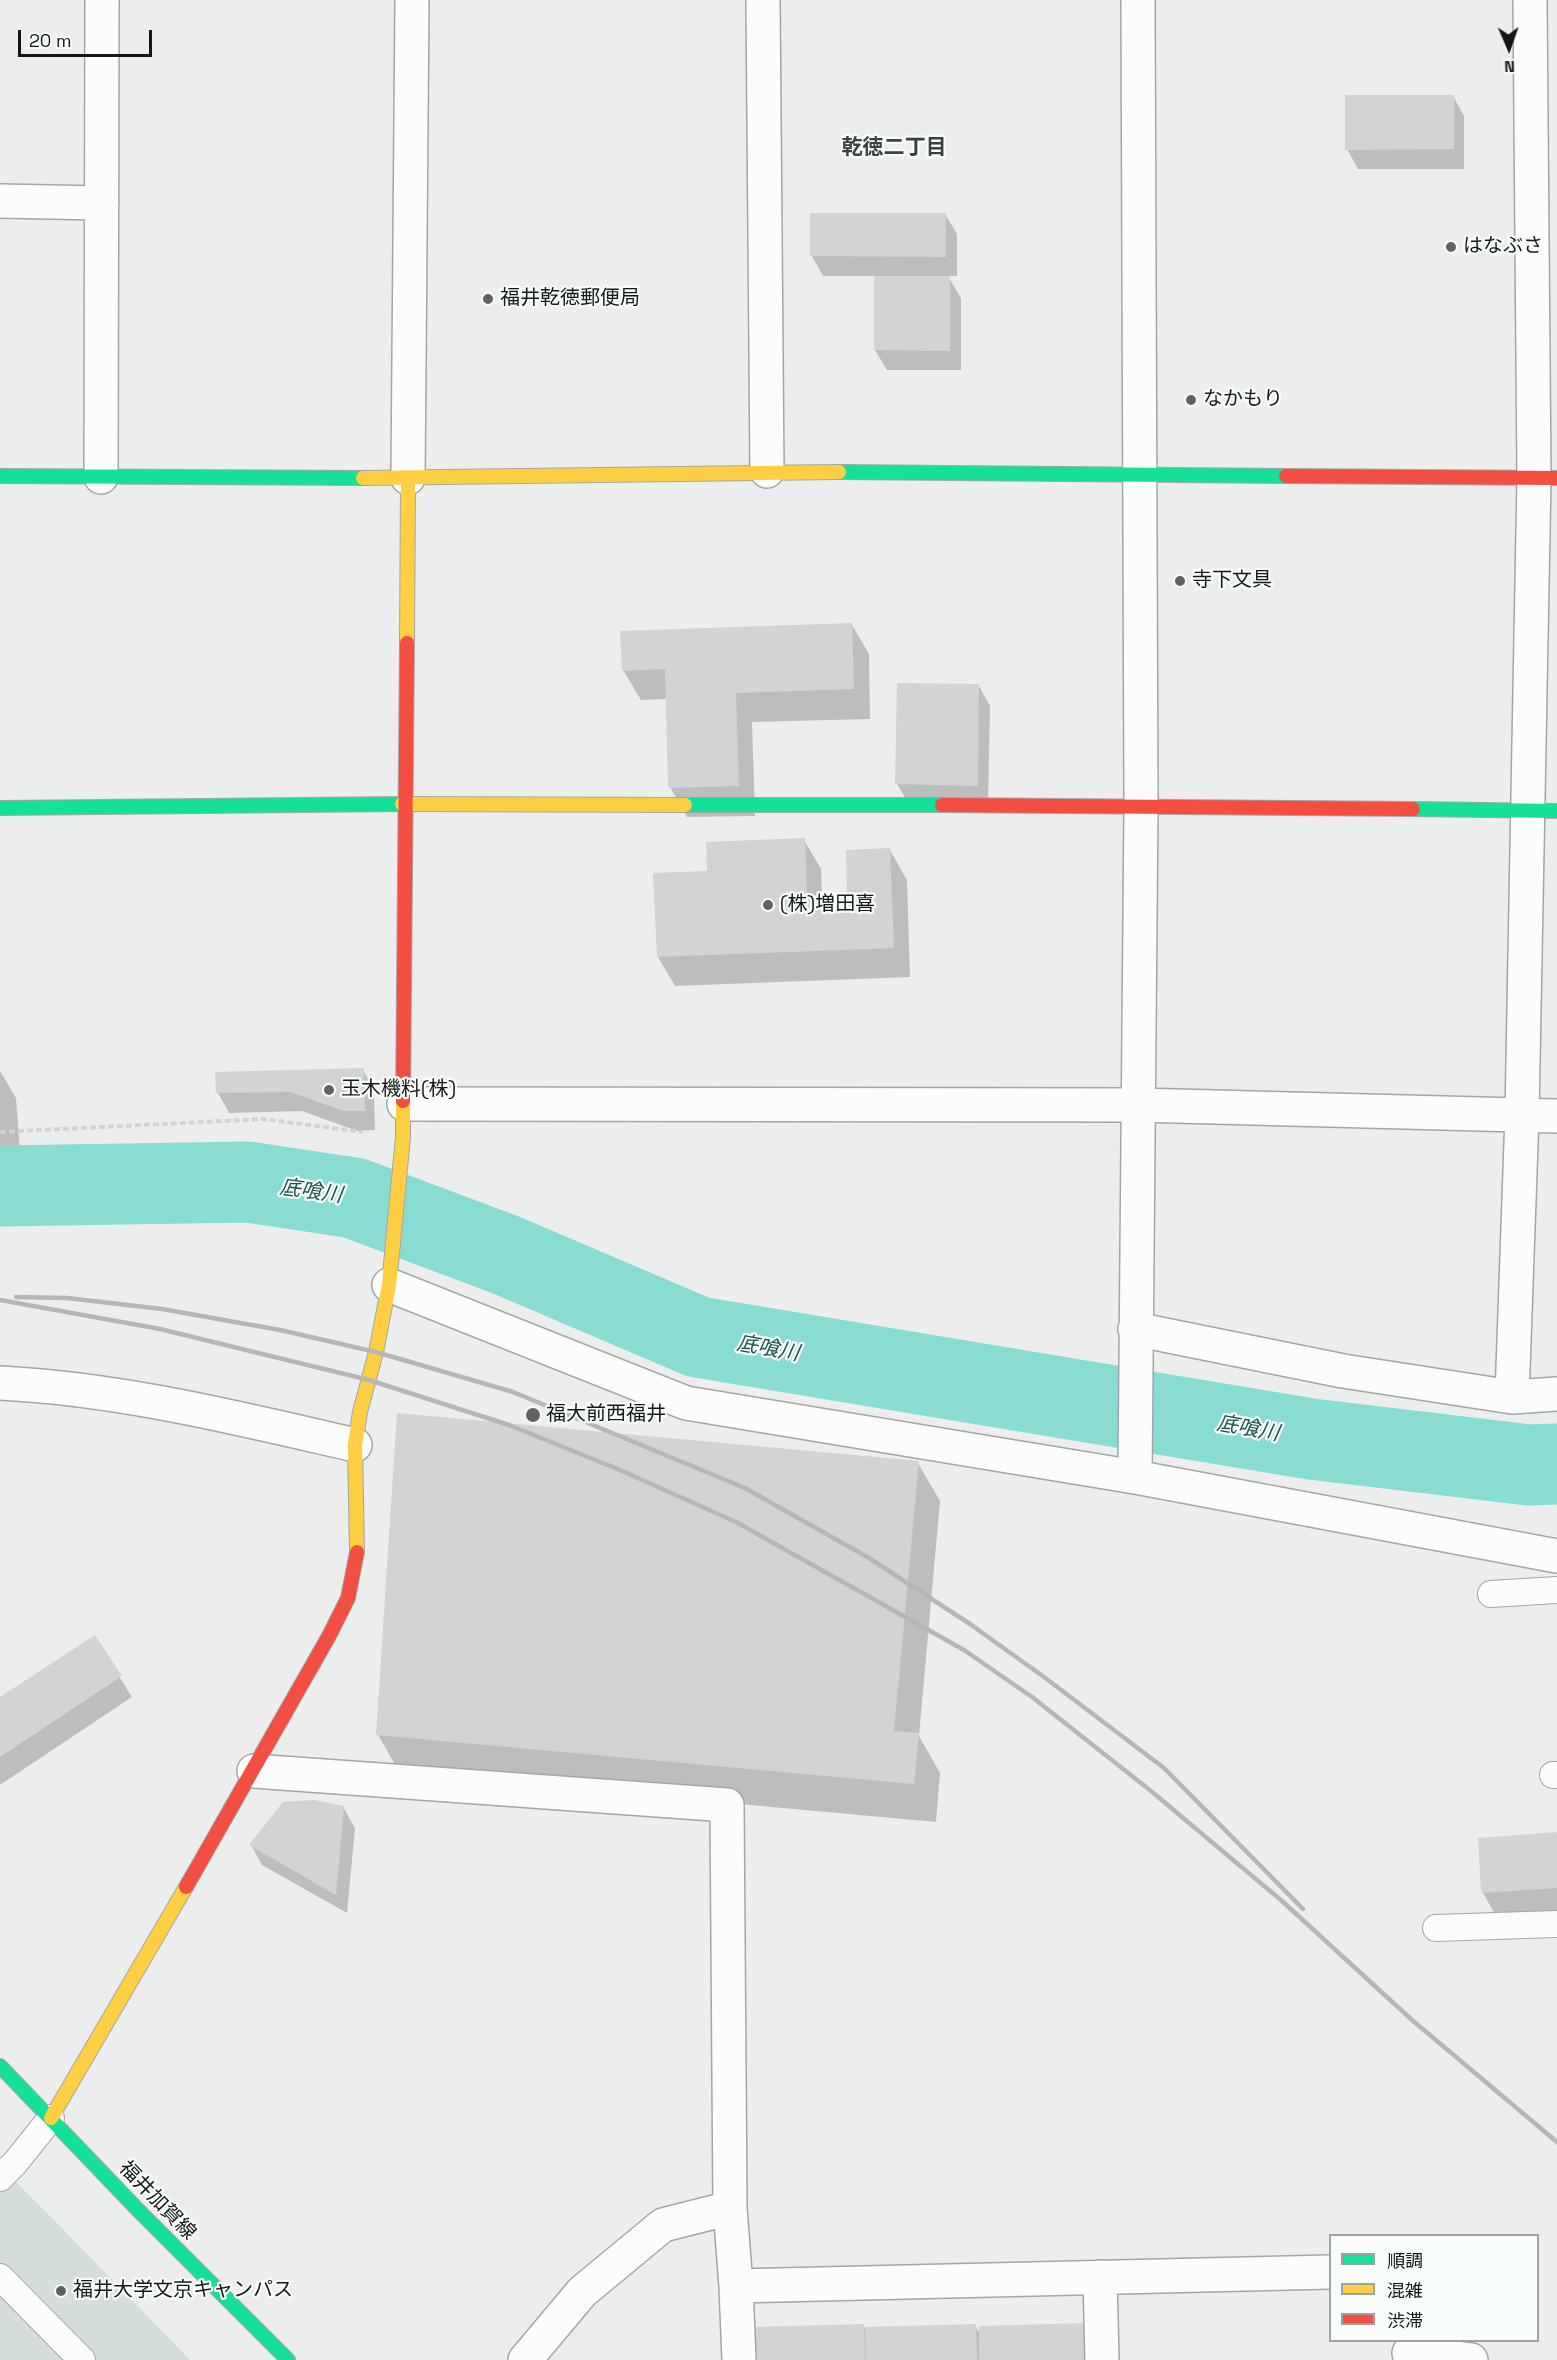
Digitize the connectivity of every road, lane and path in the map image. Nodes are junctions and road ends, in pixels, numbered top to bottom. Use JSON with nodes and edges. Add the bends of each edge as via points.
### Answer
{"nodes":[{"id":1,"x":102,"y":0,"type":"edge"},
{"id":2,"x":412,"y":0,"type":"edge"},
{"id":3,"x":763,"y":0,"type":"edge"},
{"id":4,"x":1138,"y":0,"type":"edge"},
{"id":5,"x":1530,"y":0,"type":"edge"},
{"id":6,"x":0,"y":201,"type":"edge"},
{"id":7,"x":102,"y":203,"type":"junction"},
{"id":8,"x":767,"y":471,"type":"junction"},
{"id":9,"x":1141,"y":475,"type":"junction"},
{"id":10,"x":0,"y":476,"type":"edge"},
{"id":11,"x":100,"y":477,"type":"junction"},
{"id":12,"x":408,"y":478,"type":"junction"},
{"id":13,"x":1545,"y":478,"type":"edge"},
{"id":14,"x":406,"y":804,"type":"junction"},
{"id":15,"x":1141,"y":806,"type":"junction"},
{"id":16,"x":0,"y":808,"type":"edge"},
{"id":17,"x":1542,"y":811,"type":"edge"},
{"id":18,"x":404,"y":1104,"type":"junction"},
{"id":19,"x":1138,"y":1105,"type":"junction"},
{"id":20,"x":1522,"y":1116,"type":"junction"},
{"id":21,"x":1557,"y":1116,"type":"edge"},
{"id":22,"x":0,"y":1132,"type":"edge"},
{"id":23,"x":402,"y":1142,"type":"junction"},
{"id":24,"x":390,"y":1277,"type":"junction"},
{"id":25,"x":1135,"y":1329,"type":"junction"},
{"id":26,"x":0,"y":1383,"type":"edge"},
{"id":27,"x":1557,"y":1394,"type":"edge"},
{"id":28,"x":1512,"y":1397,"type":"junction"},
{"id":29,"x":355,"y":1444,"type":"junction"},
{"id":30,"x":1135,"y":1478,"type":"junction"},
{"id":31,"x":1557,"y":1556,"type":"edge"},
{"id":32,"x":1557,"y":1590,"type":"edge"},
{"id":33,"x":1491,"y":1594,"type":"dead end"},
{"id":34,"x":254,"y":1771,"type":"junction"},
{"id":35,"x":1557,"y":1924,"type":"edge"},
{"id":36,"x":1436,"y":1928,"type":"dead end"},
{"id":37,"x":0,"y":2066,"type":"edge"},
{"id":38,"x":51,"y":2118,"type":"junction"},
{"id":39,"x":0,"y":2178,"type":"edge"},
{"id":40,"x":730,"y":2208,"type":"junction"},
{"id":41,"x":1329,"y":2272,"type":"edge"},
{"id":42,"x":0,"y":2277,"type":"edge"},
{"id":43,"x":1100,"y":2277,"type":"junction"},
{"id":44,"x":736,"y":2286,"type":"junction"},
{"id":45,"x":1409,"y":2351,"type":"edge"},
{"id":46,"x":82,"y":2360,"type":"edge"},
{"id":47,"x":288,"y":2360,"type":"edge"},
{"id":48,"x":525,"y":2360,"type":"edge"},
{"id":49,"x":739,"y":2360,"type":"edge"},
{"id":50,"x":1102,"y":2360,"type":"edge"},
{"id":51,"x":1471,"y":2360,"type":"edge"}],
"edges":[{"from":1,"to":7,"type":"street"},
{"from":2,"to":12,"type":"street"},
{"from":3,"to":8,"type":"street"},
{"from":4,"to":9,"type":"street"},
{"from":5,"to":13,"type":"street"},
{"from":6,"to":7,"type":"street"},
{"from":7,"to":11,"type":"street"},
{"from":8,"to":9,"type":"street"},
{"from":8,"to":12,"type":"street"},
{"from":9,"to":13,"type":"street"},
{"from":9,"to":15,"type":"street"},
{"from":10,"to":11,"type":"street"},
{"from":11,"to":12,"type":"street"},
{"from":12,"to":14,"type":"street"},
{"from":13,"to":17,"type":"street"},
{"from":14,"to":15,"type":"street"},
{"from":14,"to":16,"type":"street"},
{"from":14,"to":18,"type":"street"},
{"from":15,"to":17,"type":"street"},
{"from":15,"to":19,"type":"street"},
{"from":17,"to":20,"type":"street"},
{"from":18,"to":19,"type":"street"},
{"from":18,"to":23,"type":"street"},
{"from":19,"to":20,"type":"street"},
{"from":19,"to":25,"type":"street"},
{"from":20,"to":21,"type":"street"},
{"from":20,"to":28,"type":"street"},
{"from":22,"to":23,"type":"path","via":[[263,1119]]},
{"from":23,"to":24,"type":"street"},
{"from":24,"to":29,"type":"street"},
{"from":24,"to":30,"type":"street","via":[[686,1402]]},
{"from":25,"to":28,"type":"street","via":[[1343,1371]]},
{"from":25,"to":30,"type":"street"},
{"from":26,"to":29,"type":"street","via":[[48,1385],[206,1410]]},
{"from":27,"to":28,"type":"street"},
{"from":29,"to":34,"type":"street","via":[[357,1555],[348,1598]]},
{"from":30,"to":31,"type":"street"},
{"from":32,"to":33,"type":"lane"},
{"from":34,"to":38,"type":"street"},
{"from":34,"to":40,"type":"street","via":[[727,1804]]},
{"from":35,"to":36,"type":"lane"},
{"from":37,"to":38,"type":"street","name":"福井加賀線"},
{"from":38,"to":39,"type":"lane"},
{"from":38,"to":47,"type":"street","name":"福井加賀線"},
{"from":40,"to":44,"type":"street"},
{"from":40,"to":48,"type":"street","via":[[663,2225],[582,2292]]},
{"from":41,"to":43,"type":"street"},
{"from":42,"to":46,"type":"lane"},
{"from":43,"to":44,"type":"street"},
{"from":43,"to":50,"type":"street"},
{"from":44,"to":49,"type":"street"},
{"from":45,"to":51,"type":"street"}]}
